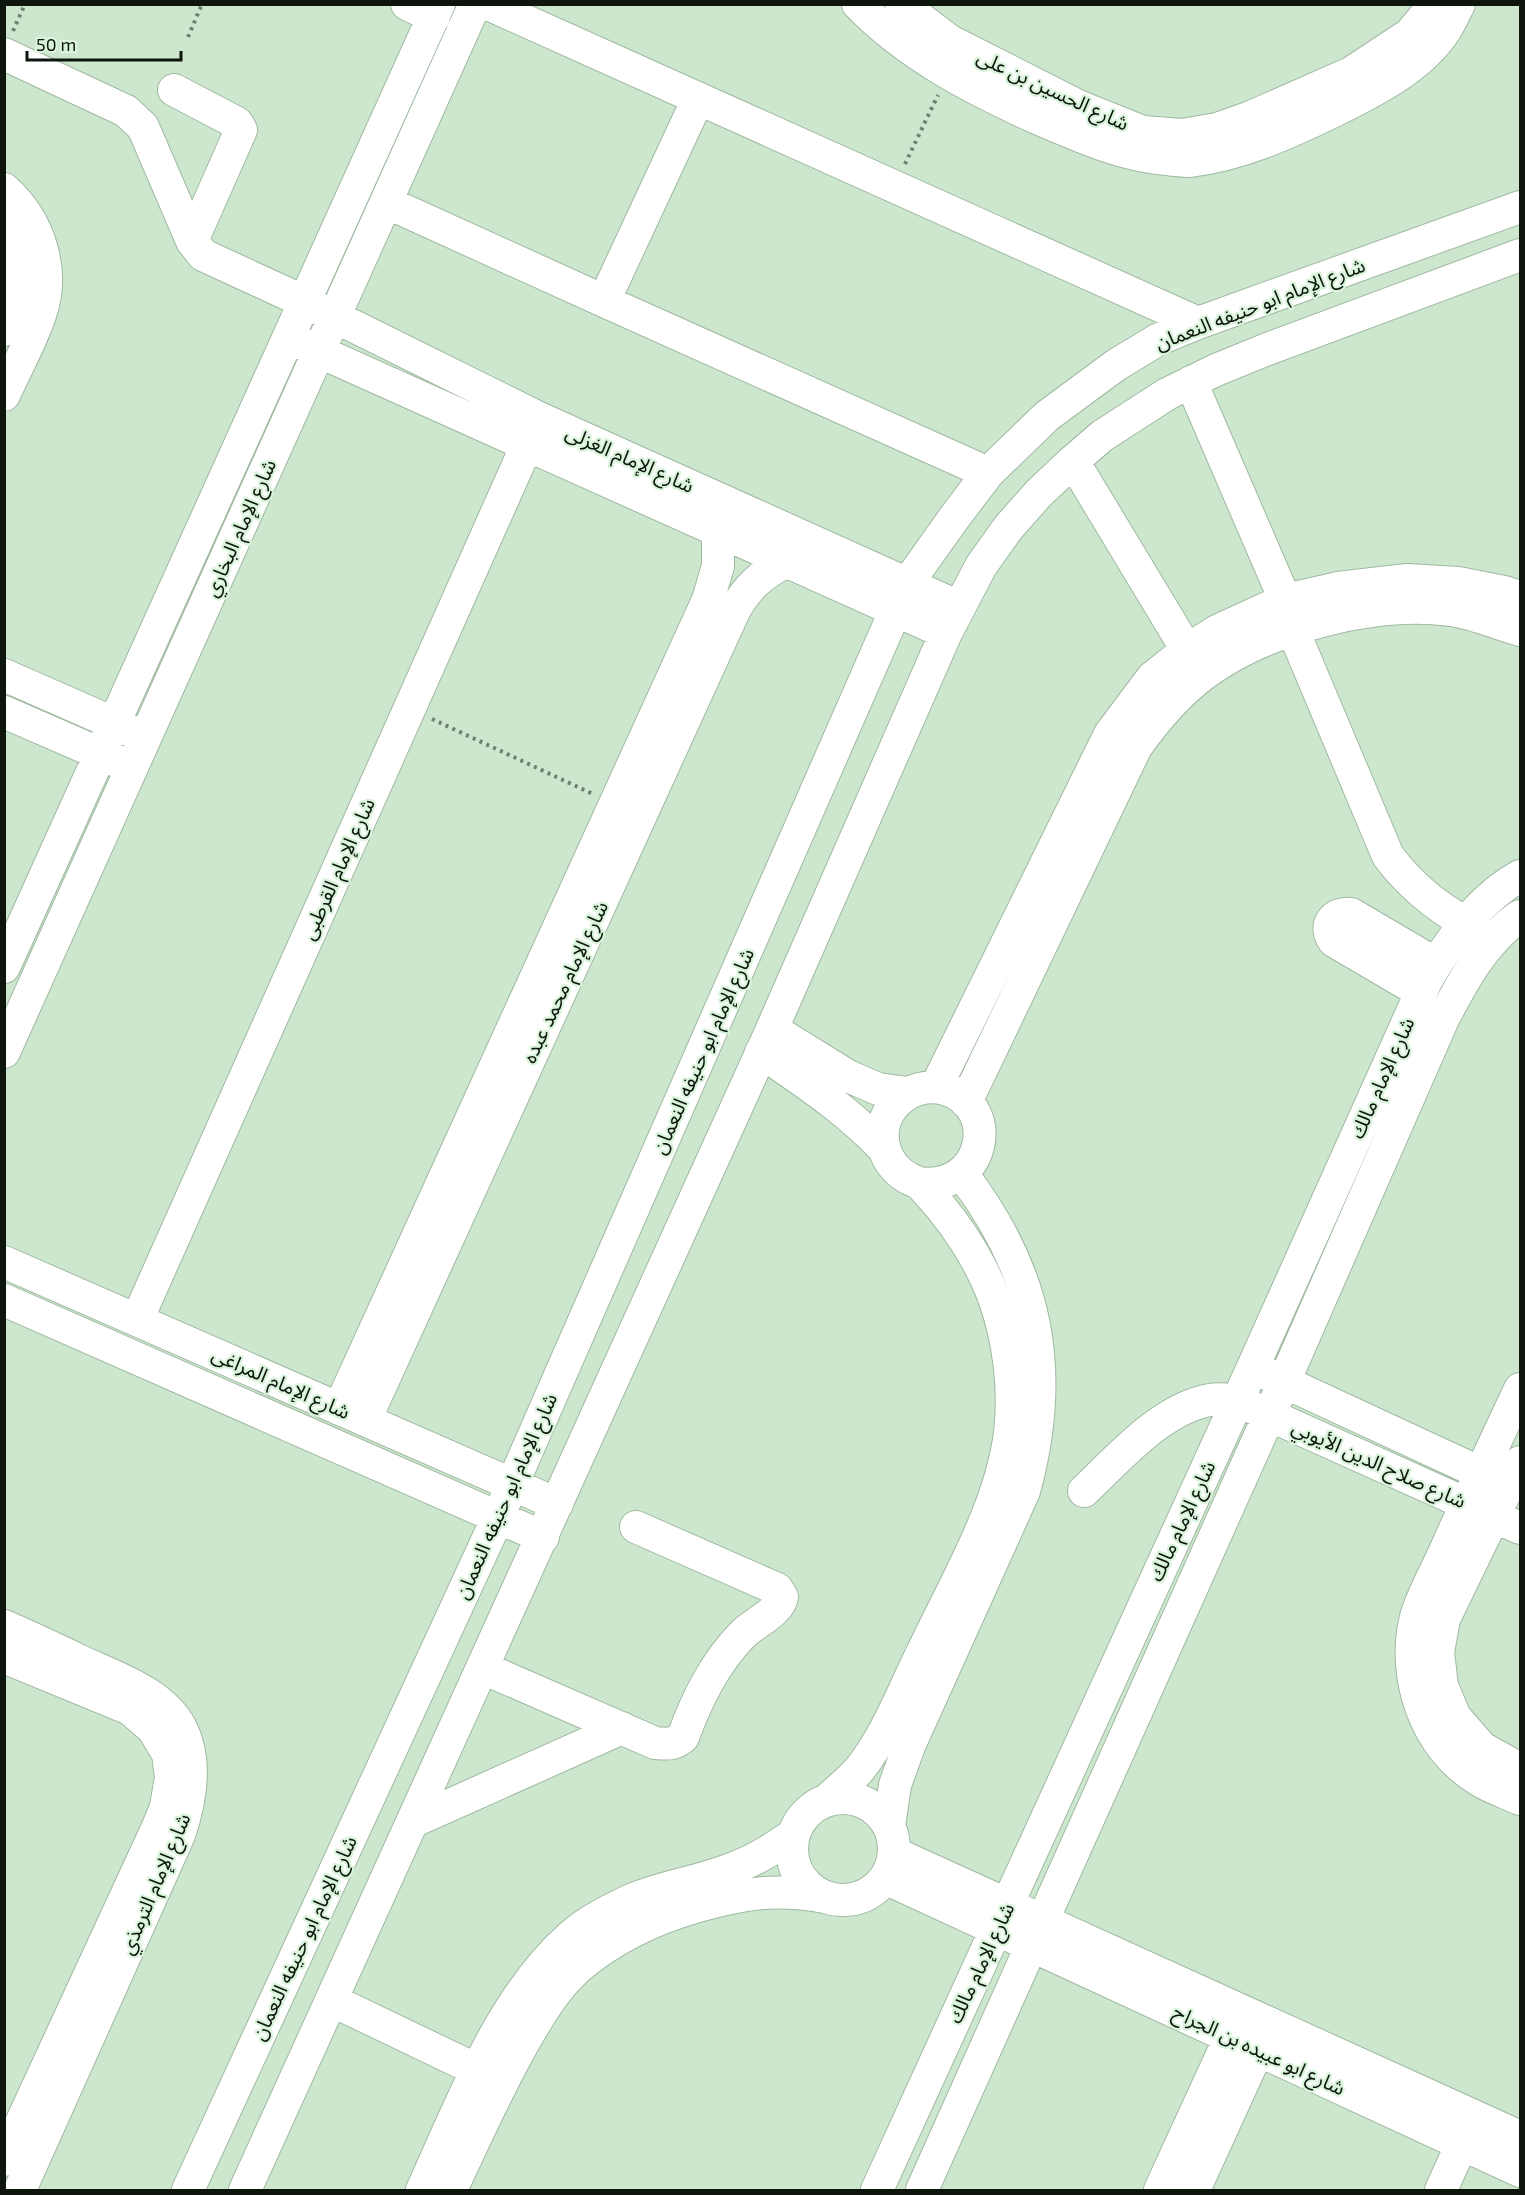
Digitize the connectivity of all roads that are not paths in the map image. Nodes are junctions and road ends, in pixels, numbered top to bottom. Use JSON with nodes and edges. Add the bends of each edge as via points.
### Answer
{"nodes":[{"id":1,"x":475,"y":4,"type":"edge"},
{"id":2,"x":488,"y":4,"type":"edge"},
{"id":3,"x":1431,"y":4,"type":"edge"},
{"id":4,"x":1459,"y":4,"type":"edge"},
{"id":5,"x":427,"y":9,"type":"edge"},
{"id":6,"x":884,"y":10,"type":"edge"},
{"id":7,"x":9,"y":43,"type":"edge"},
{"id":8,"x":1398,"y":59,"type":"junction"},
{"id":9,"x":174,"y":90,"type":"dead end"},
{"id":10,"x":698,"y":99,"type":"junction"},
{"id":11,"x":4,"y":189,"type":"edge"},
{"id":12,"x":386,"y":202,"type":"junction"},
{"id":13,"x":1521,"y":207,"type":"edge"},
{"id":14,"x":4,"y":230,"type":"edge"},
{"id":15,"x":192,"y":241,"type":"junction"},
{"id":16,"x":1521,"y":255,"type":"edge"},
{"id":17,"x":305,"y":302,"type":"junction"},
{"id":18,"x":604,"y":302,"type":"junction"},
{"id":19,"x":335,"y":317,"type":"junction"},
{"id":20,"x":1198,"y":323,"type":"junction"},
{"id":21,"x":4,"y":330,"type":"edge"},
{"id":22,"x":289,"y":337,"type":"junction"},
{"id":23,"x":319,"y":351,"type":"junction"},
{"id":24,"x":1191,"y":382,"type":"junction"},
{"id":25,"x":4,"y":395,"type":"edge"},
{"id":26,"x":533,"y":431,"type":"junction"},
{"id":27,"x":1072,"y":461,"type":"junction"},
{"id":28,"x":988,"y":473,"type":"junction"},
{"id":29,"x":718,"y":530,"type":"junction"},
{"id":30,"x":787,"y":561,"type":"junction"},
{"id":31,"x":902,"y":597,"type":"junction"},
{"id":32,"x":1521,"y":597,"type":"edge"},
{"id":33,"x":1285,"y":600,"type":"junction"},
{"id":34,"x":952,"y":620,"type":"junction"},
{"id":35,"x":1293,"y":630,"type":"junction"},
{"id":36,"x":1521,"y":630,"type":"edge"},
{"id":37,"x":1187,"y":650,"type":"junction"},
{"id":38,"x":4,"y":675,"type":"edge"},
{"id":39,"x":4,"y":712,"type":"edge"},
{"id":40,"x":115,"y":723,"type":"junction"},
{"id":41,"x":146,"y":737,"type":"junction"},
{"id":42,"x":100,"y":754,"type":"junction"},
{"id":43,"x":132,"y":768,"type":"junction"},
{"id":44,"x":1521,"y":876,"type":"edge"},
{"id":45,"x":1521,"y":916,"type":"edge"},
{"id":46,"x":1466,"y":923,"type":"junction"},
{"id":47,"x":1436,"y":964,"type":"junction"},
{"id":48,"x":4,"y":967,"type":"edge"},
{"id":49,"x":1421,"y":992,"type":"junction"},
{"id":50,"x":767,"y":1040,"type":"junction"},
{"id":51,"x":522,"y":1042,"type":"junction"},
{"id":52,"x":4,"y":1052,"type":"edge"},
{"id":53,"x":922,"y":1090,"type":"junction"},
{"id":54,"x":966,"y":1102,"type":"junction"},
{"id":55,"x":885,"y":1150,"type":"junction"},
{"id":56,"x":962,"y":1174,"type":"junction"},
{"id":57,"x":919,"y":1183,"type":"junction"},
{"id":58,"x":4,"y":1262,"type":"edge"},
{"id":59,"x":4,"y":1300,"type":"edge"},
{"id":60,"x":137,"y":1320,"type":"junction"},
{"id":61,"x":1253,"y":1367,"type":"junction"},
{"id":62,"x":1284,"y":1382,"type":"junction"},
{"id":63,"x":1521,"y":1389,"type":"edge"},
{"id":64,"x":1238,"y":1401,"type":"junction"},
{"id":65,"x":1269,"y":1414,"type":"junction"},
{"id":66,"x":352,"y":1415,"type":"junction"},
{"id":67,"x":1480,"y":1473,"type":"junction"},
{"id":68,"x":1517,"y":1480,"type":"edge"},
{"id":69,"x":512,"y":1485,"type":"junction"},
{"id":70,"x":1084,"y":1491,"type":"dead end"},
{"id":71,"x":557,"y":1504,"type":"junction"},
{"id":72,"x":1466,"y":1504,"type":"junction"},
{"id":73,"x":498,"y":1517,"type":"junction"},
{"id":74,"x":1507,"y":1522,"type":"edge"},
{"id":75,"x":636,"y":1527,"type":"dead end"},
{"id":76,"x":543,"y":1537,"type":"junction"},
{"id":77,"x":10,"y":1644,"type":"edge"},
{"id":78,"x":483,"y":1668,"type":"junction"},
{"id":79,"x":622,"y":1728,"type":"junction"},
{"id":80,"x":1521,"y":1769,"type":"edge"},
{"id":81,"x":1521,"y":1799,"type":"edge"},
{"id":82,"x":826,"y":1801,"type":"junction"},
{"id":83,"x":412,"y":1821,"type":"junction"},
{"id":84,"x":793,"y":1835,"type":"junction"},
{"id":85,"x":889,"y":1852,"type":"junction"},
{"id":86,"x":825,"y":1897,"type":"junction"},
{"id":87,"x":1002,"y":1918,"type":"junction"},
{"id":88,"x":1037,"y":1933,"type":"junction"},
{"id":89,"x":330,"y":2000,"type":"junction"},
{"id":90,"x":1250,"y":2030,"type":"junction"},
{"id":91,"x":477,"y":2070,"type":"junction"},
{"id":92,"x":1468,"y":2130,"type":"junction"},
{"id":93,"x":1521,"y":2137,"type":"edge"},
{"id":94,"x":4,"y":2160,"type":"edge"},
{"id":95,"x":1521,"y":2171,"type":"edge"},
{"id":96,"x":20,"y":2190,"type":"edge"},
{"id":97,"x":188,"y":2190,"type":"edge"},
{"id":98,"x":245,"y":2190,"type":"edge"},
{"id":99,"x":422,"y":2190,"type":"edge"},
{"id":100,"x":451,"y":2190,"type":"edge"},
{"id":101,"x":877,"y":2190,"type":"edge"},
{"id":102,"x":922,"y":2190,"type":"edge"},
{"id":103,"x":1161,"y":2190,"type":"edge"},
{"id":104,"x":1194,"y":2190,"type":"edge"},
{"id":105,"x":1441,"y":2190,"type":"edge"}],
"edges":[{"from":1,"to":12,"type":"street","name":"شارع الإمام البخاري"},
{"from":2,"to":10,"type":"street"},
{"from":3,"to":8,"type":"street","name":"شارع الحسين بن على"},
{"from":4,"to":8,"type":"street","name":"شارع الحسين بن على","via":[[1428,51]]},
{"from":5,"to":17,"type":"street","name":"شارع الإمام البخاري"},
{"from":6,"to":8,"type":"street","name":"شارع الحسين بن على","via":[[944,59],[1143,132],[1182,135],[1217,129],[1351,73]]},
{"from":7,"to":15,"type":"street","via":[[135,118]]},
{"from":9,"to":15,"type":"street","via":[[237,123],[241,130]]},
{"from":10,"to":18,"type":"street"},
{"from":10,"to":20,"type":"street"},
{"from":11,"to":25,"type":"street","via":[[35,227],[44,257],[46,289],[40,314]]},
{"from":12,"to":18,"type":"street"},
{"from":12,"to":19,"type":"street","name":"شارع الإمام البخاري"},
{"from":13,"to":20,"type":"street","name":"شارع الإمام ابو حنيفه النعمان"},
{"from":14,"to":21,"type":"street","via":[[14,255],[17,285]]},
{"from":15,"to":17,"type":"street","name":"شارع الإمام الغزلى","via":[[203,255]]},
{"from":16,"to":24,"type":"street","via":[[1265,350]]},
{"from":17,"to":19,"type":"street","name":"شارع الإمام الغزلى"},
{"from":17,"to":22,"type":"street","name":"شارع الإمام البخاري"},
{"from":18,"to":28,"type":"street"},
{"from":19,"to":23,"type":"street","name":"شارع الإمام البخاري"},
{"from":19,"to":26,"type":"street","name":"شارع الإمام الغزلى"},
{"from":20,"to":28,"type":"street","name":"شارع الإمام ابو حنيفه النعمان","via":[[1159,339],[1116,365],[1047,416]]},
{"from":22,"to":23,"type":"street","name":"شارع الإمام الغزلى"},
{"from":22,"to":40,"type":"street","name":"شارع الإمام البخاري"},
{"from":23,"to":26,"type":"street","name":"شارع الإمام الغزلى"},
{"from":23,"to":41,"type":"street","name":"شارع الإمام البخاري"},
{"from":24,"to":27,"type":"street","via":[[1134,414]]},
{"from":24,"to":33,"type":"street"},
{"from":26,"to":29,"type":"street","name":"شارع الإمام الغزلى"},
{"from":26,"to":31,"type":"street","name":"شارع الإمام الغزلى"},
{"from":26,"to":60,"type":"street","name":"شارع الإمام القرطبى"},
{"from":27,"to":34,"type":"street","via":[[1008,528],[981,566]]},
{"from":27,"to":37,"type":"street"},
{"from":28,"to":31,"type":"street","name":"شارع الإمام ابو حنيفه النعمان"},
{"from":29,"to":30,"type":"street","name":"شارع الإمام الغزلى"},
{"from":29,"to":51,"type":"street","name":"شارع الإمام محمد عبده","via":[[714,583],[614,804]]},
{"from":30,"to":31,"type":"street","name":"شارع الإمام الغزلى"},
{"from":30,"to":51,"type":"street","name":"شارع الإمام محمد عبده","via":[[755,581],[734,611]]},
{"from":31,"to":34,"type":"street","name":"شارع الإمام الغزلى"},
{"from":31,"to":69,"type":"street","name":"شارع الإمام ابو حنيفه النعمان"},
{"from":32,"to":33,"type":"street","via":[[1458,583],[1407,580],[1338,588]]},
{"from":33,"to":37,"type":"street","via":[[1217,631]]},
{"from":34,"to":50,"type":"street"},
{"from":35,"to":36,"type":"street","via":[[1399,608],[1452,610]]},
{"from":35,"to":46,"type":"street","via":[[1388,856],[1422,895]]},
{"from":35,"to":54,"type":"street","via":[[1262,641],[1204,674],[1178,695],[1136,747]]},
{"from":37,"to":53,"type":"street","via":[[1152,678],[1110,734]]},
{"from":38,"to":40,"type":"street"},
{"from":39,"to":42,"type":"street"},
{"from":40,"to":41,"type":"street"},
{"from":40,"to":42,"type":"street","name":"شارع الإمام البخاري"},
{"from":41,"to":43,"type":"street","name":"شارع الإمام البخاري"},
{"from":42,"to":43,"type":"street"},
{"from":42,"to":48,"type":"street","name":"شارع الإمام البخاري"},
{"from":43,"to":52,"type":"street","name":"شارع الإمام البخاري"},
{"from":44,"to":46,"type":"street","name":"شارع الإمام مالك"},
{"from":45,"to":62,"type":"street","name":"شارع الإمام مالك","via":[[1492,941],[1473,965],[1448,1010]]},
{"from":46,"to":47,"type":"street","name":"شارع الإمام مالك"},
{"from":47,"to":49,"type":"street","name":"شارع الإمام مالك"},
{"from":47,"to":49,"type":"street","via":[[1351,914],[1336,915],[1331,921],[1330,935],[1334,941]]},
{"from":49,"to":61,"type":"street","name":"شارع الإمام مالك"},
{"from":50,"to":53,"type":"street","via":[[878,1089]]},
{"from":50,"to":55,"type":"street"},
{"from":50,"to":71,"type":"street"},
{"from":51,"to":66,"type":"street","name":"شارع الإمام محمد عبده"},
{"from":53,"to":54,"type":"street","via":[[958,1095]]},
{"from":53,"to":55,"type":"street","via":[[897,1101],[889,1111],[883,1130]]},
{"from":54,"to":56,"type":"street","via":[[979,1126],[980,1139],[971,1164]]},
{"from":55,"to":57,"type":"street","via":[[898,1171]]},
{"from":56,"to":57,"type":"street","via":[[942,1183]]},
{"from":56,"to":85,"type":"street","via":[[1000,1229],[1026,1292],[1039,1358],[1038,1426],[1024,1491],[895,1785]]},
{"from":57,"to":82,"type":"street","via":[[963,1236],[994,1297],[1010,1364],[1010,1432],[1004,1466],[979,1534],[883,1734],[858,1770]]},
{"from":58,"to":60,"type":"street","name":"شارع الإمام المراغى"},
{"from":59,"to":73,"type":"street","name":"شارع الإمام المراغى"},
{"from":60,"to":66,"type":"street","name":"شارع الإمام المراغى"},
{"from":61,"to":62,"type":"street","name":"شارع صلاح الدين الأيوبي"},
{"from":61,"to":64,"type":"street","name":"شارع الإمام مالك"},
{"from":62,"to":65,"type":"street","name":"شارع الإمام مالك"},
{"from":62,"to":67,"type":"street","name":"شارع صلاح الدين الأيوبي"},
{"from":63,"to":67,"type":"street"},
{"from":64,"to":65,"type":"street","name":"شارع صلاح الدين الأيوبي"},
{"from":64,"to":70,"type":"street","via":[[1211,1399],[1186,1407],[1136,1442]]},
{"from":64,"to":87,"type":"street","name":"شارع الإمام مالك"},
{"from":65,"to":72,"type":"street","name":"شارع صلاح الدين الأيوبي"},
{"from":65,"to":88,"type":"street","name":"شارع الإمام مالك"},
{"from":66,"to":69,"type":"street","name":"شارع الإمام المراغى"},
{"from":67,"to":68,"type":"street","name":"شارع صلاح الدين الأيوبي"},
{"from":67,"to":72,"type":"street"},
{"from":68,"to":74,"type":"street"},
{"from":69,"to":71,"type":"street","name":"شارع الإمام المراغى"},
{"from":69,"to":73,"type":"street","name":"شارع الإمام ابو حنيفه النعمان"},
{"from":71,"to":76,"type":"street"},
{"from":72,"to":74,"type":"street","name":"شارع صلاح الدين الأيوبي"},
{"from":72,"to":81,"type":"street","via":[[1416,1616],[1411,1653],[1414,1690],[1433,1733],[1450,1756],[1478,1780]]},
{"from":73,"to":76,"type":"street","name":"شارع الإمام المراغى"},
{"from":73,"to":97,"type":"street","name":"شارع الإمام ابو حنيفه النعمان"},
{"from":74,"to":80,"type":"street","via":[[1444,1619],[1438,1652],[1442,1686],[1455,1717],[1482,1748]]},
{"from":75,"to":79,"type":"street","via":[[777,1589],[782,1597],[779,1606],[743,1634],[717,1668],[698,1698],[683,1737],[668,1744],[655,1743]]},
{"from":76,"to":78,"type":"street"},
{"from":77,"to":94,"type":"street","name":"شارع الإمام الترمذي","via":[[130,1709],[153,1729],[168,1754],[171,1777],[166,1808],[157,1829]]},
{"from":77,"to":96,"type":"street","name":"شارع الإمام الترمذي","via":[[132,1685],[161,1704],[181,1728],[191,1780],[179,1835]]},
{"from":78,"to":79,"type":"street"},
{"from":78,"to":83,"type":"street"},
{"from":79,"to":83,"type":"street"},
{"from":82,"to":84,"type":"street","via":[[806,1814]]},
{"from":82,"to":85,"type":"street","via":[[862,1801],[873,1807]]},
{"from":83,"to":89,"type":"street"},
{"from":84,"to":86,"type":"street","via":[[792,1860],[797,1872],[808,1886]]},
{"from":84,"to":91,"type":"street","via":[[733,1869],[674,1885],[611,1909],[571,1935],[520,1993]]},
{"from":85,"to":86,"type":"street","via":[[870,1892],[852,1899]]},
{"from":85,"to":87,"type":"street","name":"شارع ابو عبيده بن الجراح"},
{"from":86,"to":100,"type":"street","via":[[768,1891],[684,1910],[627,1934],[578,1968],[543,2010],[500,2083]]},
{"from":87,"to":88,"type":"street","name":"شارع ابو عبيده بن الجراح"},
{"from":87,"to":101,"type":"street","name":"شارع الإمام مالك"},
{"from":88,"to":90,"type":"street","name":"شارع ابو عبيده بن الجراح"},
{"from":88,"to":102,"type":"street","name":"شارع الإمام مالك"},
{"from":89,"to":91,"type":"street"},
{"from":89,"to":98,"type":"street"},
{"from":90,"to":92,"type":"street","name":"شارع ابو عبيده بن الجراح"},
{"from":90,"to":103,"type":"street"},
{"from":90,"to":104,"type":"street"},
{"from":91,"to":99,"type":"street"},
{"from":92,"to":93,"type":"street","name":"شارع ابو عبيده بن الجراح"},
{"from":92,"to":95,"type":"street","name":"شارع ابو عبيده بن الجراح"},
{"from":92,"to":105,"type":"street"}]}
